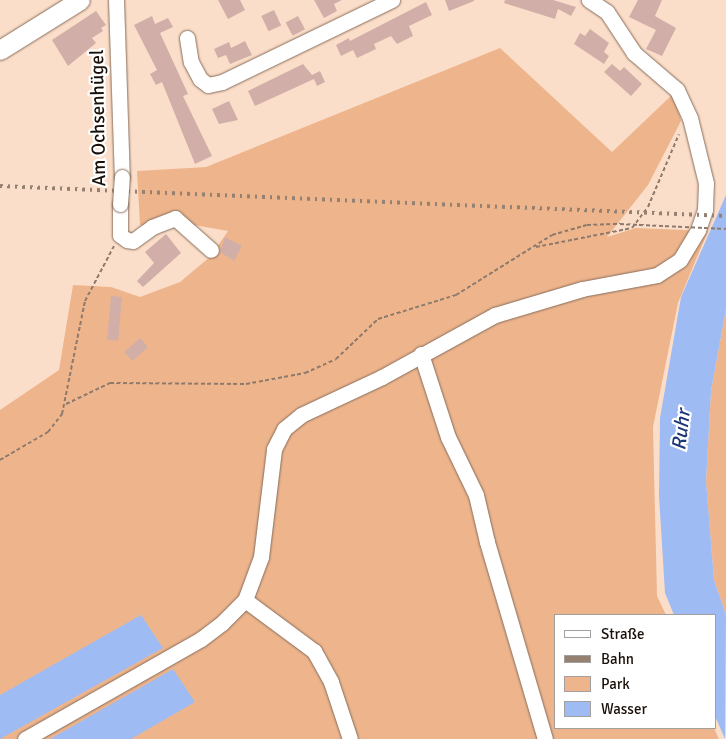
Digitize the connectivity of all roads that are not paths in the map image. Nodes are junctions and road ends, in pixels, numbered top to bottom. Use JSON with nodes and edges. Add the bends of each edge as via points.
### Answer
{"nodes":[{"id":1,"x":80,"y":0,"type":"edge"},
{"id":2,"x":116,"y":0,"type":"edge"},
{"id":3,"x":392,"y":0,"type":"edge"},
{"id":4,"x":589,"y":0,"type":"edge"},
{"id":5,"x":611,"y":6,"type":"edge"},
{"id":6,"x":187,"y":38,"type":"dead end"},
{"id":7,"x":0,"y":50,"type":"edge"},
{"id":8,"x":211,"y":250,"type":"dead end"},
{"id":9,"x":421,"y":354,"type":"junction"},
{"id":10,"x":244,"y":600,"type":"junction"},
{"id":11,"x":25,"y":739,"type":"edge"},
{"id":12,"x":350,"y":739,"type":"edge"},
{"id":13,"x":545,"y":739,"type":"edge"}],
"edges":[{"from":1,"to":7,"type":"main road"},
{"from":2,"to":8,"type":"street","name":"Am Ochsenhügel","bridge":true,"via":[[122,177],[120,235],[133,241],[152,227],[175,218]]},
{"from":3,"to":6,"type":"street","via":[[222,82],[208,85],[200,79],[191,62]]},
{"from":4,"to":5,"type":"street"},
{"from":5,"to":9,"type":"street","via":[[634,53],[677,90],[686,109],[703,167],[705,200],[698,230],[680,260],[657,276],[582,289],[495,315]]},
{"from":9,"to":10,"type":"street","via":[[382,377],[301,415],[284,429],[272,457],[261,557]]},
{"from":9,"to":13,"type":"street","via":[[448,436],[476,495],[486,542]]},
{"from":10,"to":11,"type":"street","via":[[201,639]]},
{"from":10,"to":12,"type":"street","via":[[314,651],[331,682]]}]}
